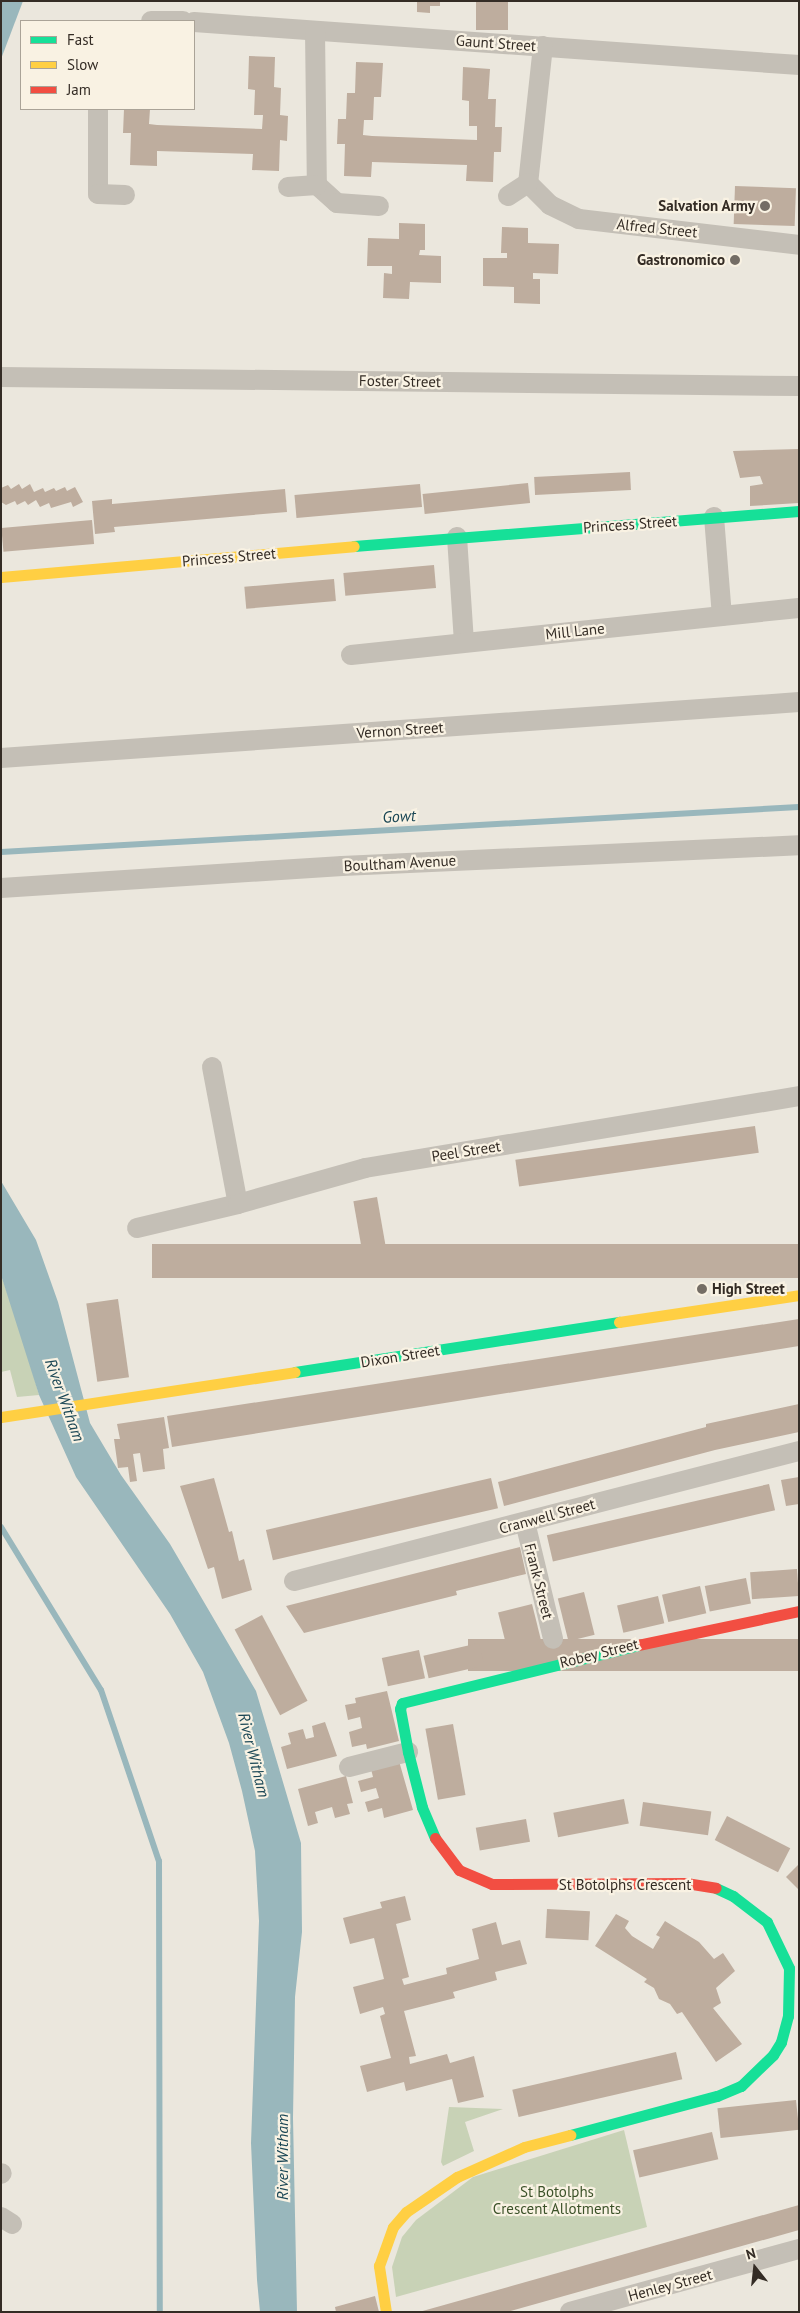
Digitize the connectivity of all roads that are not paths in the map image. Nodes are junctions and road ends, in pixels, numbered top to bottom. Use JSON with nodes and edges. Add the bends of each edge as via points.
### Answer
{"nodes":[{"id":1,"x":154,"y":14,"type":"edge"},
{"id":2,"x":179,"y":20,"type":"edge"},
{"id":3,"x":195,"y":22,"type":"edge"},
{"id":4,"x":315,"y":32,"type":"junction"},
{"id":5,"x":543,"y":46,"type":"junction"},
{"id":6,"x":799,"y":65,"type":"edge"},
{"id":7,"x":98,"y":110,"type":"edge"},
{"id":8,"x":528,"y":183,"type":"junction"},
{"id":9,"x":317,"y":185,"type":"junction"},
{"id":10,"x":288,"y":187,"type":"dead end"},
{"id":11,"x":125,"y":195,"type":"dead end"},
{"id":12,"x":508,"y":196,"type":"dead end"},
{"id":13,"x":379,"y":206,"type":"dead end"},
{"id":14,"x":799,"y":245,"type":"edge"},
{"id":15,"x":1,"y":377,"type":"edge"},
{"id":16,"x":799,"y":386,"type":"edge"},
{"id":17,"x":799,"y":511,"type":"edge"},
{"id":18,"x":714,"y":517,"type":"junction"},
{"id":19,"x":457,"y":537,"type":"junction"},
{"id":20,"x":1,"y":577,"type":"edge"},
{"id":21,"x":799,"y":608,"type":"edge"},
{"id":22,"x":722,"y":616,"type":"junction"},
{"id":23,"x":464,"y":642,"type":"junction"},
{"id":24,"x":350,"y":655,"type":"dead end"},
{"id":25,"x":799,"y":702,"type":"edge"},
{"id":26,"x":1,"y":758,"type":"edge"},
{"id":27,"x":799,"y":846,"type":"edge"},
{"id":28,"x":1,"y":888,"type":"edge"},
{"id":29,"x":212,"y":1067,"type":"dead end"},
{"id":30,"x":799,"y":1096,"type":"edge"},
{"id":31,"x":238,"y":1204,"type":"junction"},
{"id":32,"x":137,"y":1228,"type":"dead end"},
{"id":33,"x":799,"y":1295,"type":"edge"},
{"id":34,"x":1,"y":1417,"type":"edge"},
{"id":35,"x":799,"y":1451,"type":"edge"},
{"id":36,"x":524,"y":1522,"type":"junction"},
{"id":37,"x":294,"y":1581,"type":"dead end"},
{"id":38,"x":799,"y":1611,"type":"edge"},
{"id":39,"x":553,"y":1639,"type":"dead end"},
{"id":40,"x":402,"y":1703,"type":"joint"},
{"id":41,"x":408,"y":1752,"type":"junction"},
{"id":42,"x":349,"y":1767,"type":"dead end"},
{"id":43,"x":799,"y":2249,"type":"edge"},
{"id":44,"x":386,"y":2312,"type":"edge"},
{"id":45,"x":570,"y":2312,"type":"edge"}],
"edges":[{"from":1,"to":2,"type":"street"},
{"from":3,"to":4,"type":"street","name":"Gaunt Street"},
{"from":4,"to":5,"type":"street","name":"Gaunt Street"},
{"from":4,"to":9,"type":"street"},
{"from":5,"to":6,"type":"street","name":"Gaunt Street"},
{"from":5,"to":8,"type":"street"},
{"from":7,"to":11,"type":"street","via":[[98,194]]},
{"from":8,"to":12,"type":"street"},
{"from":8,"to":14,"type":"street","name":"Alfred Street","via":[[550,205],[579,219]]},
{"from":9,"to":10,"type":"street"},
{"from":9,"to":13,"type":"street","via":[[337,203]]},
{"from":15,"to":16,"type":"street","name":"Foster Street"},
{"from":17,"to":18,"type":"street","name":"Princess Street"},
{"from":18,"to":19,"type":"street","name":"Princess Street"},
{"from":18,"to":22,"type":"street"},
{"from":19,"to":20,"type":"street","name":"Princess Street"},
{"from":19,"to":23,"type":"street"},
{"from":21,"to":22,"type":"street","name":"Mill Lane"},
{"from":22,"to":23,"type":"street","name":"Mill Lane"},
{"from":23,"to":24,"type":"street","name":"Mill Lane"},
{"from":25,"to":26,"type":"street","name":"Vernon Street"},
{"from":27,"to":28,"type":"street","name":"Boultham Avenue","via":[[342,866]]},
{"from":29,"to":31,"type":"street"},
{"from":30,"to":31,"type":"street","name":"Peel Street","via":[[365,1168]]},
{"from":31,"to":32,"type":"street","name":"Peel Street"},
{"from":33,"to":34,"type":"street","name":"Dixon Street"},
{"from":35,"to":36,"type":"street","name":"Cranwell Street"},
{"from":36,"to":37,"type":"street","name":"Cranwell Street"},
{"from":36,"to":39,"type":"street","name":"Frank Street"},
{"from":38,"to":40,"type":"street","name":"Robey Street","via":[[698,1630]]},
{"from":40,"to":41,"type":"street","name":"St Botolphs Crescent","via":[[400,1709]]},
{"from":41,"to":42,"type":"street"},
{"from":41,"to":44,"type":"street","name":"St Botolphs Crescent","via":[[433,1836],[459,1870],[506,1886],[686,1883],[712,1886],[733,1896],[766,1922],[789,1968],[788,2016],[781,2042],[773,2055],[741,2086],[717,2096],[551,2138],[457,2177],[412,2207],[394,2227],[379,2266],[380,2291]]},
{"from":43,"to":45,"type":"street","name":"Henley Street"}]}
